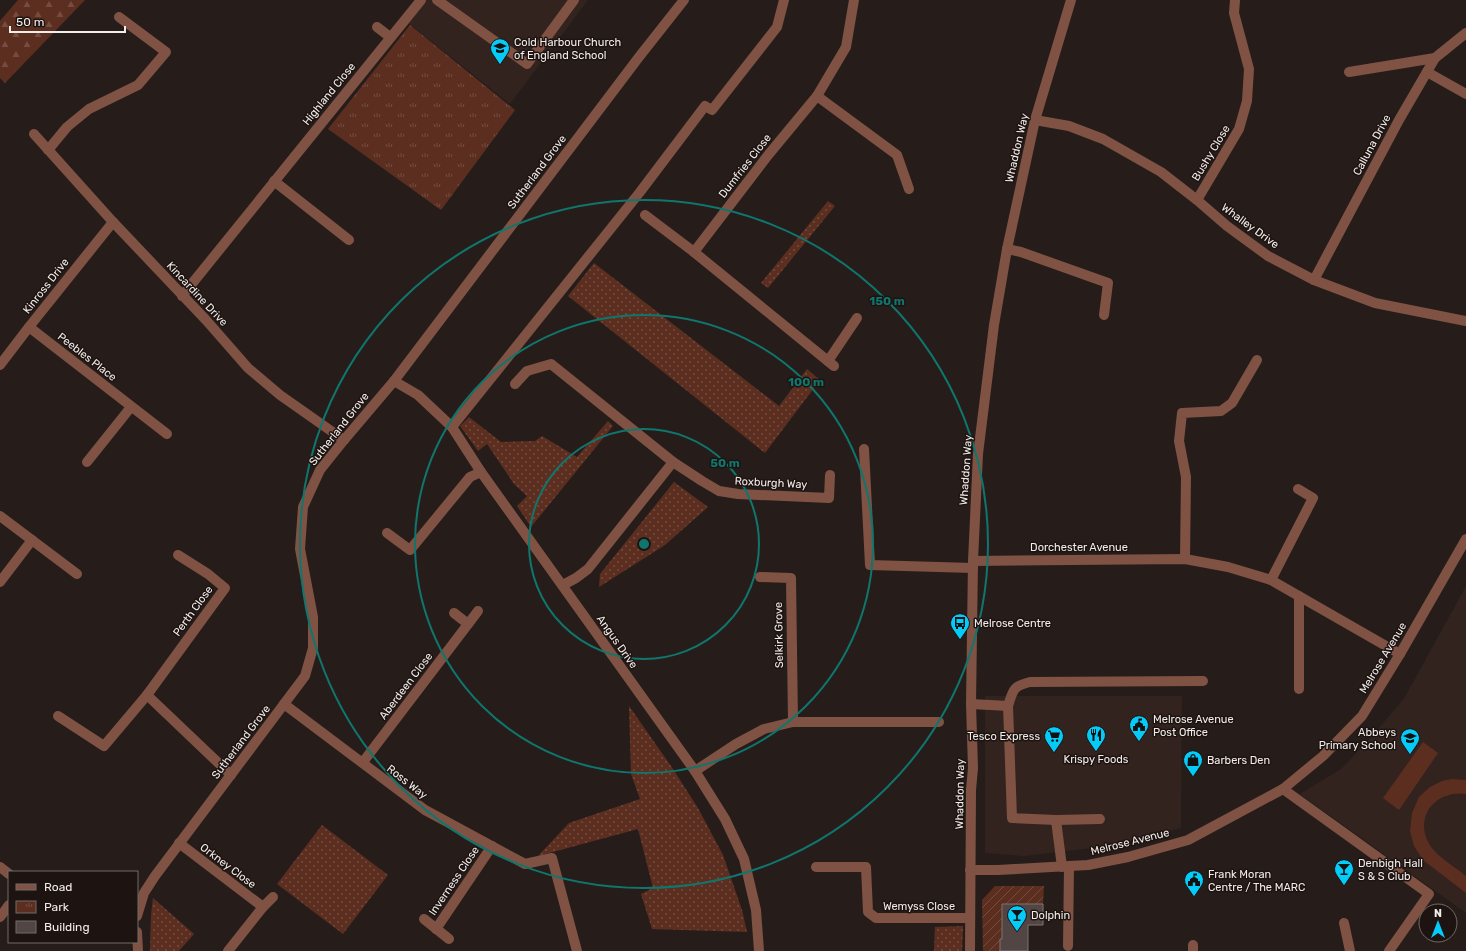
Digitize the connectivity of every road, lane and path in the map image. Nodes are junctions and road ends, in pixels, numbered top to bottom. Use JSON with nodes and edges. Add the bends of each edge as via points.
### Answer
{"nodes":[{"id":1,"x":421,"y":0,"type":"edge"},
{"id":2,"x":437,"y":0,"type":"edge"},
{"id":3,"x":574,"y":0,"type":"edge"},
{"id":4,"x":684,"y":0,"type":"edge"},
{"id":5,"x":784,"y":0,"type":"edge"},
{"id":6,"x":854,"y":0,"type":"edge"},
{"id":7,"x":1071,"y":0,"type":"edge"},
{"id":8,"x":1235,"y":0,"type":"edge"},
{"id":9,"x":119,"y":17,"type":"dead end"},
{"id":10,"x":377,"y":27,"type":"dead end"},
{"id":11,"x":1466,"y":33,"type":"edge"},
{"id":12,"x":390,"y":37,"type":"junction"},
{"id":13,"x":1435,"y":58,"type":"junction"},
{"id":14,"x":1349,"y":72,"type":"dead end"},
{"id":15,"x":1426,"y":72,"type":"junction"},
{"id":16,"x":1466,"y":94,"type":"edge"},
{"id":17,"x":816,"y":96,"type":"junction"},
{"id":18,"x":1035,"y":120,"type":"junction"},
{"id":19,"x":34,"y":134,"type":"dead end"},
{"id":20,"x":48,"y":150,"type":"junction"},
{"id":21,"x":274,"y":181,"type":"junction"},
{"id":22,"x":909,"y":189,"type":"dead end"},
{"id":23,"x":1197,"y":200,"type":"junction"},
{"id":24,"x":645,"y":215,"type":"dead end"},
{"id":25,"x":113,"y":222,"type":"junction"},
{"id":26,"x":349,"y":240,"type":"dead end"},
{"id":27,"x":1007,"y":250,"type":"junction"},
{"id":28,"x":694,"y":252,"type":"junction"},
{"id":29,"x":1314,"y":280,"type":"junction"},
{"id":30,"x":182,"y":296,"type":"junction"},
{"id":31,"x":1104,"y":315,"type":"dead end"},
{"id":32,"x":857,"y":318,"type":"dead end"},
{"id":33,"x":1466,"y":321,"type":"edge"},
{"id":34,"x":29,"y":327,"type":"junction"},
{"id":35,"x":1257,"y":360,"type":"dead end"},
{"id":36,"x":0,"y":365,"type":"edge"},
{"id":37,"x":394,"y":381,"type":"junction"},
{"id":38,"x":515,"y":384,"type":"dead end"},
{"id":39,"x":131,"y":407,"type":"junction"},
{"id":40,"x":452,"y":427,"type":"junction"},
{"id":41,"x":167,"y":434,"type":"dead end"},
{"id":42,"x":344,"y":440,"type":"junction"},
{"id":43,"x":864,"y":449,"type":"dead end"},
{"id":44,"x":87,"y":462,"type":"dead end"},
{"id":45,"x":673,"y":462,"type":"junction"},
{"id":46,"x":481,"y":472,"type":"junction"},
{"id":47,"x":830,"y":475,"type":"dead end"},
{"id":48,"x":1298,"y":489,"type":"dead end"},
{"id":49,"x":0,"y":516,"type":"edge"},
{"id":50,"x":387,"y":533,"type":"dead end"},
{"id":51,"x":1466,"y":539,"type":"edge"},
{"id":52,"x":32,"y":540,"type":"junction"},
{"id":53,"x":178,"y":555,"type":"dead end"},
{"id":54,"x":1185,"y":559,"type":"junction"},
{"id":55,"x":973,"y":564,"type":"junction"},
{"id":56,"x":77,"y":574,"type":"dead end"},
{"id":57,"x":760,"y":577,"type":"dead end"},
{"id":58,"x":1272,"y":580,"type":"junction"},
{"id":59,"x":0,"y":582,"type":"edge"},
{"id":60,"x":562,"y":585,"type":"junction"},
{"id":61,"x":1299,"y":596,"type":"junction"},
{"id":62,"x":478,"y":611,"type":"dead end"},
{"id":63,"x":454,"y":613,"type":"dead end"},
{"id":64,"x":468,"y":624,"type":"junction"},
{"id":65,"x":1400,"y":654,"type":"junction"},
{"id":66,"x":1203,"y":681,"type":"dead end"},
{"id":67,"x":1299,"y":689,"type":"dead end"},
{"id":68,"x":147,"y":695,"type":"junction"},
{"id":69,"x":284,"y":704,"type":"junction"},
{"id":70,"x":971,"y":704,"type":"junction"},
{"id":71,"x":1008,"y":706,"type":"junction"},
{"id":72,"x":58,"y":716,"type":"dead end"},
{"id":73,"x":793,"y":722,"type":"junction"},
{"id":74,"x":939,"y":722,"type":"dead end"},
{"id":75,"x":362,"y":762,"type":"junction"},
{"id":76,"x":695,"y":771,"type":"junction"},
{"id":77,"x":231,"y":775,"type":"junction"},
{"id":78,"x":1283,"y":789,"type":"junction"},
{"id":79,"x":1100,"y":819,"type":"dead end"},
{"id":80,"x":1056,"y":820,"type":"junction"},
{"id":81,"x":179,"y":844,"type":"junction"},
{"id":82,"x":492,"y":846,"type":"junction"},
{"id":83,"x":0,"y":867,"type":"edge"},
{"id":84,"x":816,"y":867,"type":"dead end"},
{"id":85,"x":1065,"y":867,"type":"junction"},
{"id":86,"x":970,"y":870,"type":"junction"},
{"id":87,"x":8,"y":873,"type":"edge"},
{"id":88,"x":274,"y":897,"type":"dead end"},
{"id":89,"x":8,"y":906,"type":"edge"},
{"id":90,"x":263,"y":907,"type":"junction"},
{"id":91,"x":138,"y":913,"type":"edge"},
{"id":92,"x":0,"y":917,"type":"edge"},
{"id":93,"x":970,"y":918,"type":"junction"},
{"id":94,"x":424,"y":919,"type":"dead end"},
{"id":95,"x":1344,"y":923,"type":"dead end"},
{"id":96,"x":436,"y":929,"type":"junction"},
{"id":97,"x":449,"y":939,"type":"dead end"},
{"id":98,"x":1068,"y":946,"type":"dead end"},
{"id":99,"x":228,"y":951,"type":"edge"},
{"id":100,"x":577,"y":951,"type":"edge"},
{"id":101,"x":759,"y":951,"type":"edge"},
{"id":102,"x":970,"y":951,"type":"edge"},
{"id":103,"x":1350,"y":951,"type":"edge"},
{"id":104,"x":1390,"y":951,"type":"edge"}],
"edges":[{"from":1,"to":12,"type":"street","name":"Highland Close"},
{"from":2,"to":3,"type":"street","via":[[527,64]]},
{"from":4,"to":37,"type":"street","name":"Sutherland Grove"},
{"from":5,"to":40,"type":"street","via":[[777,26],[726,92],[712,110],[705,106],[640,192]]},
{"from":6,"to":17,"type":"street","name":"Dumfries Close","via":[[846,47]]},
{"from":7,"to":18,"type":"street","name":"Whaddon Way"},
{"from":8,"to":23,"type":"street","name":"Bushy Close","via":[[1234,13],[1249,69],[1247,101],[1239,129]]},
{"from":9,"to":20,"type":"street","via":[[166,52],[138,85],[90,109],[67,127]]},
{"from":10,"to":12,"type":"street"},
{"from":11,"to":13,"type":"street","name":"Calluna Drive"},
{"from":12,"to":21,"type":"street","name":"Highland Close"},
{"from":13,"to":14,"type":"street"},
{"from":13,"to":15,"type":"street","name":"Calluna Drive"},
{"from":15,"to":16,"type":"street"},
{"from":15,"to":29,"type":"street","name":"Calluna Drive"},
{"from":17,"to":22,"type":"street","via":[[897,155]]},
{"from":17,"to":28,"type":"street","name":"Dumfries Close"},
{"from":18,"to":23,"type":"street","name":"Whalley Drive","via":[[1069,126],[1103,139],[1161,172]]},
{"from":18,"to":27,"type":"street","name":"Whaddon Way"},
{"from":19,"to":20,"type":"street","name":"Kincardine Drive"},
{"from":20,"to":25,"type":"street","name":"Kincardine Drive"},
{"from":21,"to":26,"type":"street"},
{"from":21,"to":30,"type":"street","name":"Highland Close"},
{"from":23,"to":29,"type":"street","name":"Whalley Drive","via":[[1268,256]]},
{"from":24,"to":28,"type":"street"},
{"from":25,"to":30,"type":"street","name":"Kincardine Drive"},
{"from":25,"to":34,"type":"street","name":"Kinross Drive"},
{"from":27,"to":31,"type":"street","via":[[1021,252],[1108,283]]},
{"from":27,"to":55,"type":"street","name":"Whaddon Way","via":[[994,325],[978,454]]},
{"from":28,"to":32,"type":"street","via":[[831,364]]},
{"from":29,"to":33,"type":"street","name":"Whalley Drive","via":[[1375,304]]},
{"from":30,"to":42,"type":"street","name":"Kincardine Drive","via":[[248,368],[280,395]]},
{"from":34,"to":36,"type":"street","name":"Kinross Drive"},
{"from":34,"to":39,"type":"street","name":"Peebles Place"},
{"from":35,"to":54,"type":"street","via":[[1232,403],[1221,411],[1182,413],[1180,441],[1186,477]]},
{"from":37,"to":40,"type":"street","name":"Angus Drive","via":[[418,396]]},
{"from":37,"to":42,"type":"street","name":"Sutherland Grove"},
{"from":38,"to":45,"type":"street","name":"Roxburgh Way","via":[[527,371],[551,364]]},
{"from":39,"to":41,"type":"street","name":"Peebles Place"},
{"from":39,"to":44,"type":"street"},
{"from":40,"to":46,"type":"street","name":"Angus Drive"},
{"from":42,"to":69,"type":"street","name":"Sutherland Grove","via":[[320,470],[303,507],[300,549],[313,617],[313,648],[305,676]]},
{"from":43,"to":55,"type":"street","name":"Dorchester Avenue","via":[[870,566]]},
{"from":45,"to":47,"type":"street","name":"Roxburgh Way","via":[[719,491],[738,494],[829,498]]},
{"from":45,"to":60,"type":"street","via":[[588,569]]},
{"from":46,"to":50,"type":"street","via":[[470,477],[410,550]]},
{"from":46,"to":60,"type":"street","name":"Angus Drive"},
{"from":48,"to":58,"type":"street","via":[[1314,498]]},
{"from":49,"to":52,"type":"street"},
{"from":51,"to":65,"type":"street","name":"Melrose Avenue"},
{"from":52,"to":56,"type":"street"},
{"from":52,"to":59,"type":"street"},
{"from":53,"to":68,"type":"street","name":"Perth Close","via":[[225,588]]},
{"from":54,"to":55,"type":"street","name":"Dorchester Avenue"},
{"from":54,"to":58,"type":"street","name":"Dorchester Avenue","via":[[1228,567]]},
{"from":55,"to":70,"type":"street","name":"Whaddon Way"},
{"from":57,"to":73,"type":"street","name":"Selkirk Grove","via":[[791,578]]},
{"from":58,"to":61,"type":"street","name":"Dorchester Avenue"},
{"from":60,"to":76,"type":"street","name":"Angus Drive"},
{"from":61,"to":65,"type":"street","name":"Dorchester Avenue"},
{"from":61,"to":67,"type":"street"},
{"from":62,"to":64,"type":"street","name":"Aberdeen Close"},
{"from":63,"to":64,"type":"street"},
{"from":64,"to":75,"type":"street","name":"Aberdeen Close"},
{"from":65,"to":78,"type":"street","name":"Melrose Avenue","via":[[1362,716],[1323,756]]},
{"from":66,"to":71,"type":"street","via":[[1030,682],[1020,685],[1012,692]]},
{"from":68,"to":72,"type":"street","name":"Perth Close","via":[[104,746]]},
{"from":68,"to":77,"type":"street"},
{"from":69,"to":75,"type":"street","name":"Ross Way"},
{"from":69,"to":77,"type":"street","name":"Sutherland Grove"},
{"from":70,"to":71,"type":"street"},
{"from":70,"to":86,"type":"street","name":"Whaddon Way","via":[[974,768],[971,790]]},
{"from":71,"to":80,"type":"street","via":[[1012,818]]},
{"from":73,"to":74,"type":"street"},
{"from":73,"to":76,"type":"street","via":[[764,729]]},
{"from":75,"to":82,"type":"street","name":"Ross Way","via":[[425,810]]},
{"from":76,"to":101,"type":"street","name":"Angus Drive","via":[[744,859],[756,910]]},
{"from":77,"to":81,"type":"street","name":"Sutherland Grove"},
{"from":78,"to":85,"type":"street","name":"Melrose Avenue","via":[[1188,840],[1128,857]]},
{"from":78,"to":104,"type":"street","via":[[1429,894]]},
{"from":79,"to":80,"type":"street"},
{"from":80,"to":85,"type":"street"},
{"from":81,"to":90,"type":"street","name":"Orkney Close"},
{"from":81,"to":91,"type":"street","name":"Sutherland Grove","via":[[144,893]]},
{"from":82,"to":96,"type":"street","name":"Inverness Close"},
{"from":82,"to":100,"type":"street","name":"Ross Way","via":[[525,864],[552,858]]},
{"from":83,"to":87,"type":"street"},
{"from":84,"to":93,"type":"street","name":"Wemyss Close","via":[[866,867],[868,912],[876,918]]},
{"from":85,"to":86,"type":"street","name":"Melrose Avenue"},
{"from":85,"to":98,"type":"street"},
{"from":86,"to":93,"type":"street","name":"Whaddon Way"},
{"from":88,"to":90,"type":"street"},
{"from":89,"to":92,"type":"street"},
{"from":90,"to":99,"type":"street"},
{"from":93,"to":102,"type":"street","name":"Whaddon Way"},
{"from":94,"to":96,"type":"street","name":"Inverness Close"},
{"from":95,"to":103,"type":"street"},
{"from":96,"to":97,"type":"street","name":"Inverness Close"}]}
